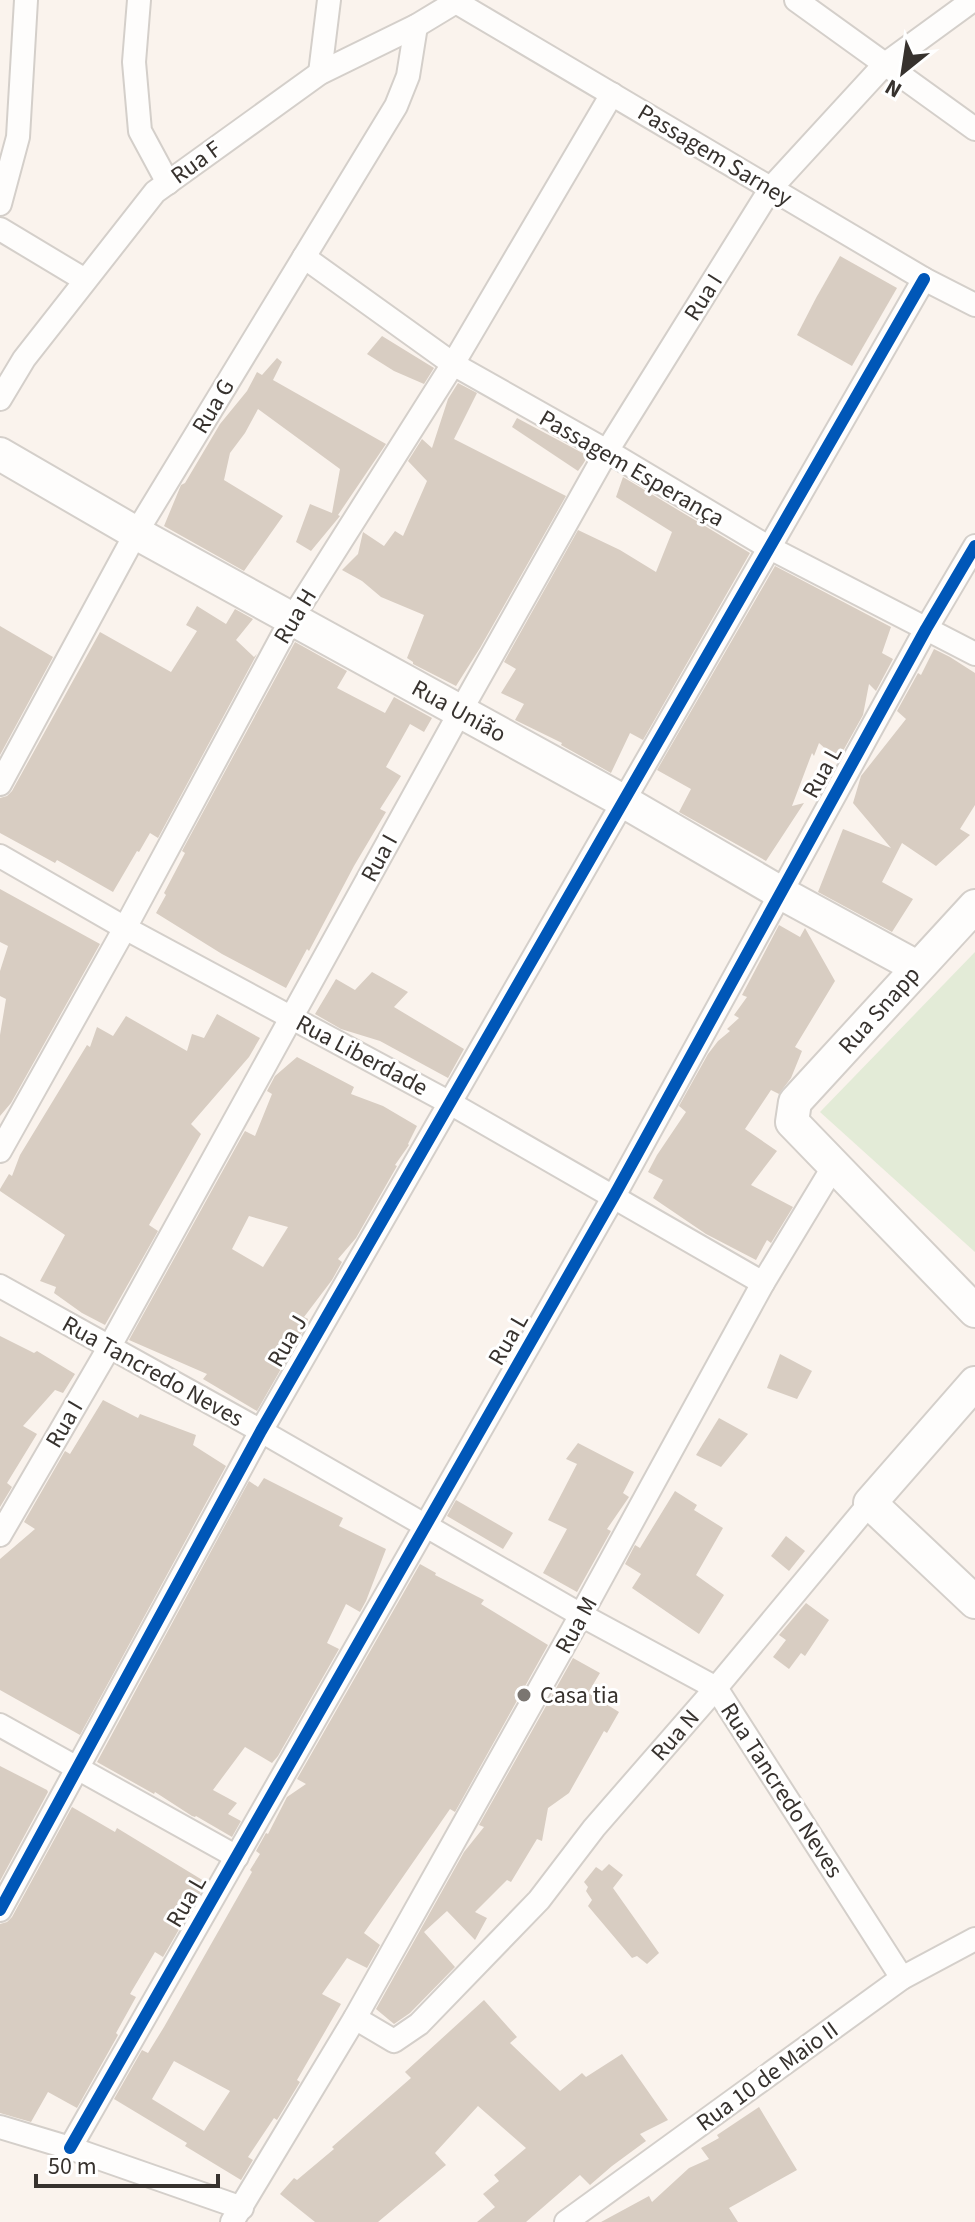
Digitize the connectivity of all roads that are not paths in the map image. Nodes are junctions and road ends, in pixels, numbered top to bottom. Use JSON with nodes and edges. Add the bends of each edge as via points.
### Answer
{"nodes":[{"id":1,"x":26,"y":0,"type":"edge"},
{"id":2,"x":139,"y":0,"type":"edge"},
{"id":3,"x":329,"y":0,"type":"edge"},
{"id":4,"x":796,"y":0,"type":"edge"},
{"id":5,"x":973,"y":0,"type":"edge"},
{"id":6,"x":458,"y":1,"type":"edge"},
{"id":7,"x":416,"y":26,"type":"junction"},
{"id":8,"x":884,"y":65,"type":"junction"},
{"id":9,"x":320,"y":73,"type":"junction"},
{"id":10,"x":612,"y":94,"type":"junction"},
{"id":11,"x":975,"y":129,"type":"edge"},
{"id":12,"x":168,"y":183,"type":"junction"},
{"id":13,"x":771,"y":188,"type":"junction"},
{"id":14,"x":0,"y":204,"type":"edge"},
{"id":15,"x":0,"y":229,"type":"edge"},
{"id":16,"x":304,"y":257,"type":"junction"},
{"id":17,"x":924,"y":279,"type":"junction"},
{"id":18,"x":85,"y":280,"type":"junction"},
{"id":19,"x":975,"y":305,"type":"edge"},
{"id":20,"x":453,"y":364,"type":"junction"},
{"id":21,"x":0,"y":399,"type":"edge"},
{"id":22,"x":607,"y":451,"type":"junction"},
{"id":23,"x":0,"y":454,"type":"edge"},
{"id":24,"x":136,"y":533,"type":"junction"},
{"id":25,"x":975,"y":546,"type":"edge"},
{"id":26,"x":768,"y":547,"type":"junction"},
{"id":27,"x":291,"y":620,"type":"junction"},
{"id":28,"x":926,"y":629,"type":"junction"},
{"id":29,"x":975,"y":654,"type":"edge"},
{"id":30,"x":460,"y":712,"type":"junction"},
{"id":31,"x":0,"y":784,"type":"edge"},
{"id":32,"x":623,"y":801,"type":"junction"},
{"id":33,"x":0,"y":856,"type":"edge"},
{"id":34,"x":781,"y":893,"type":"junction"},
{"id":35,"x":975,"y":906,"type":"edge"},
{"id":36,"x":125,"y":928,"type":"junction"},
{"id":37,"x":917,"y":967,"type":"junction"},
{"id":38,"x":292,"y":1017,"type":"junction"},
{"id":39,"x":450,"y":1103,"type":"junction"},
{"id":40,"x":0,"y":1151,"type":"edge"},
{"id":41,"x":835,"y":1164,"type":"junction"},
{"id":42,"x":614,"y":1196,"type":"junction"},
{"id":43,"x":763,"y":1283,"type":"junction"},
{"id":44,"x":0,"y":1286,"type":"edge"},
{"id":45,"x":975,"y":1311,"type":"edge"},
{"id":46,"x":110,"y":1346,"type":"junction"},
{"id":47,"x":975,"y":1383,"type":"edge"},
{"id":48,"x":261,"y":1431,"type":"junction"},
{"id":49,"x":870,"y":1503,"type":"junction"},
{"id":50,"x":427,"y":1527,"type":"junction"},
{"id":51,"x":0,"y":1535,"type":"edge"},
{"id":52,"x":975,"y":1602,"type":"edge"},
{"id":53,"x":581,"y":1615,"type":"junction"},
{"id":54,"x":716,"y":1688,"type":"junction"},
{"id":55,"x":0,"y":1725,"type":"edge"},
{"id":56,"x":78,"y":1770,"type":"junction"},
{"id":57,"x":237,"y":1857,"type":"junction"},
{"id":58,"x":0,"y":1910,"type":"edge"},
{"id":59,"x":975,"y":1939,"type":"edge"},
{"id":60,"x":902,"y":1978,"type":"junction"},
{"id":61,"x":355,"y":2018,"type":"junction"},
{"id":62,"x":0,"y":2127,"type":"edge"},
{"id":63,"x":70,"y":2148,"type":"junction"},
{"id":64,"x":237,"y":2215,"type":"edge"},
{"id":65,"x":566,"y":2222,"type":"edge"}],
"edges":[{"from":1,"to":14,"type":"street","via":[[18,137]]},
{"from":2,"to":12,"type":"street","via":[[134,62],[140,131]]},
{"from":3,"to":9,"type":"street"},
{"from":4,"to":8,"type":"street"},
{"from":5,"to":8,"type":"street","name":"Rua I"},
{"from":6,"to":7,"type":"street","name":"Rua F"},
{"from":6,"to":10,"type":"street","name":"Passagem Sarney"},
{"from":7,"to":9,"type":"street","name":"Rua F"},
{"from":7,"to":16,"type":"street","name":"Rua G","via":[[408,76],[396,106]]},
{"from":8,"to":11,"type":"street"},
{"from":8,"to":13,"type":"street","name":"Rua I"},
{"from":9,"to":12,"type":"street","name":"Rua F"},
{"from":10,"to":13,"type":"street","name":"Passagem Sarney"},
{"from":10,"to":20,"type":"street","name":"Rua H"},
{"from":12,"to":18,"type":"street","name":"Rua F","via":[[155,192]]},
{"from":13,"to":17,"type":"street","name":"Passagem Sarney"},
{"from":13,"to":22,"type":"street","name":"Rua I"},
{"from":15,"to":18,"type":"street"},
{"from":16,"to":20,"type":"street","name":"Passagem Esperança"},
{"from":16,"to":24,"type":"street","name":"Rua G"},
{"from":17,"to":19,"type":"street","name":"Passagem Sarney"},
{"from":17,"to":26,"type":"street"},
{"from":18,"to":21,"type":"street","name":"Rua F"},
{"from":20,"to":22,"type":"street","name":"Passagem Esperança"},
{"from":20,"to":27,"type":"street","name":"Rua H"},
{"from":22,"to":26,"type":"street","name":"Passagem Esperança"},
{"from":22,"to":30,"type":"street","name":"Rua I"},
{"from":23,"to":24,"type":"main road","name":"Rua União"},
{"from":24,"to":27,"type":"main road","name":"Rua União"},
{"from":24,"to":31,"type":"street","name":"Rua G"},
{"from":25,"to":28,"type":"street","name":"Rua L"},
{"from":26,"to":28,"type":"street","name":"Passagem Esperança"},
{"from":26,"to":32,"type":"street"},
{"from":27,"to":30,"type":"main road","name":"Rua União"},
{"from":27,"to":36,"type":"street","name":"Rua H"},
{"from":28,"to":29,"type":"street","name":"Passagem Esperança"},
{"from":28,"to":34,"type":"street","name":"Rua L"},
{"from":30,"to":32,"type":"main road","name":"Rua União"},
{"from":30,"to":38,"type":"street","name":"Rua I"},
{"from":32,"to":34,"type":"main road","name":"Rua União"},
{"from":32,"to":39,"type":"street","name":"Rua J"},
{"from":33,"to":36,"type":"street","name":"Rua Liberdade"},
{"from":34,"to":37,"type":"main road","name":"Rua União"},
{"from":34,"to":42,"type":"street","name":"Rua L"},
{"from":35,"to":37,"type":"main road","name":"Rua Snapp"},
{"from":36,"to":38,"type":"street","name":"Rua Liberdade"},
{"from":36,"to":40,"type":"street","name":"Rua H"},
{"from":37,"to":41,"type":"main road","name":"Rua Snapp","via":[[795,1102],[792,1122]]},
{"from":38,"to":39,"type":"street","name":"Rua Liberdade"},
{"from":38,"to":46,"type":"street","name":"Rua I"},
{"from":39,"to":42,"type":"street","name":"Rua Liberdade"},
{"from":39,"to":48,"type":"street","name":"Rua J"},
{"from":41,"to":43,"type":"street","name":"Rua M"},
{"from":41,"to":45,"type":"main road"},
{"from":42,"to":43,"type":"street","name":"Rua Liberdade"},
{"from":42,"to":50,"type":"street","name":"Rua L"},
{"from":43,"to":53,"type":"street","name":"Rua M"},
{"from":44,"to":46,"type":"street","name":"Rua Tancredo Neves"},
{"from":46,"to":48,"type":"street","name":"Rua Tancredo Neves"},
{"from":46,"to":51,"type":"street","name":"Rua I"},
{"from":47,"to":49,"type":"main road","name":"Rua N"},
{"from":48,"to":50,"type":"street","name":"Rua Tancredo Neves"},
{"from":48,"to":56,"type":"street","name":"Rua J"},
{"from":49,"to":52,"type":"main road"},
{"from":49,"to":54,"type":"street","name":"Rua N"},
{"from":50,"to":53,"type":"street","name":"Rua Tancredo Neves"},
{"from":50,"to":57,"type":"street","name":"Rua L"},
{"from":53,"to":54,"type":"street","name":"Rua Tancredo Neves"},
{"from":53,"to":61,"type":"street","name":"Rua M"},
{"from":54,"to":60,"type":"street","name":"Rua Tancredo Neves"},
{"from":54,"to":61,"type":"street","name":"Rua N","via":[[539,1900],[419,2024],[394,2041]]},
{"from":55,"to":56,"type":"street"},
{"from":56,"to":57,"type":"street"},
{"from":56,"to":58,"type":"street","name":"Rua J"},
{"from":57,"to":63,"type":"street","name":"Rua L"},
{"from":59,"to":60,"type":"street","name":"Rua 10 de Maio II"},
{"from":60,"to":65,"type":"street","name":"Rua 10 de Maio II"},
{"from":61,"to":64,"type":"street","name":"Rua M"},
{"from":62,"to":63,"type":"street"},
{"from":63,"to":64,"type":"street"}]}
